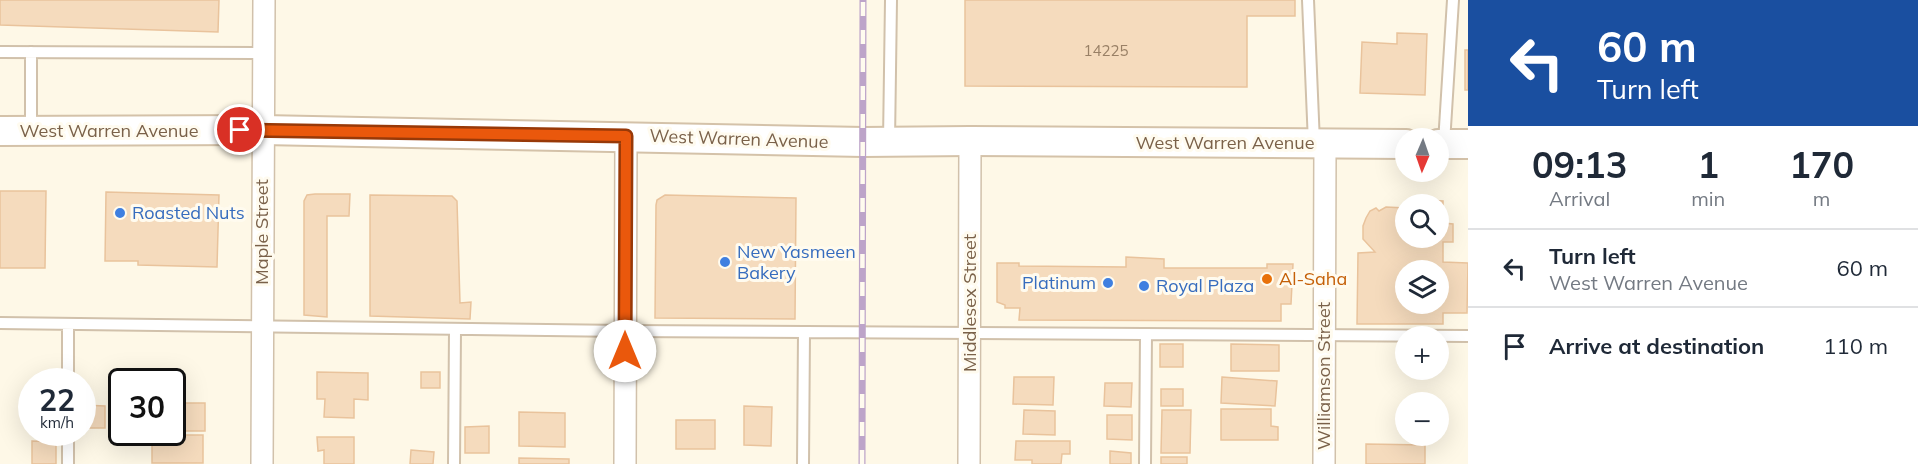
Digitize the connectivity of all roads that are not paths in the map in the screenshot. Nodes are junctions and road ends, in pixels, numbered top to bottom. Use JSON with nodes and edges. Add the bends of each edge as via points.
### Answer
{"nodes":[{"id":1,"x":264,"y":0,"type":"edge"},
{"id":2,"x":891,"y":0,"type":"edge"},
{"id":3,"x":1308,"y":0,"type":"edge"},
{"id":4,"x":1453,"y":0,"type":"edge"},
{"id":5,"x":0,"y":52,"type":"edge"},
{"id":6,"x":31,"y":52,"type":"junction"},
{"id":7,"x":263,"y":53,"type":"junction"},
{"id":8,"x":263,"y":130,"type":"junction"},
{"id":9,"x":0,"y":131,"type":"edge"},
{"id":10,"x":32,"y":131,"type":"junction"},
{"id":11,"x":626,"y":136,"type":"junction"},
{"id":12,"x":970,"y":141,"type":"junction"},
{"id":13,"x":889,"y":142,"type":"junction"},
{"id":14,"x":1320,"y":143,"type":"junction"},
{"id":15,"x":1395,"y":144,"type":"edge"},
{"id":16,"x":1450,"y":144,"type":"edge"},
{"id":17,"x":0,"y":323,"type":"edge"},
{"id":18,"x":68,"y":324,"type":"junction"},
{"id":19,"x":262,"y":328,"type":"junction"},
{"id":20,"x":455,"y":330,"type":"junction"},
{"id":21,"x":625,"y":331,"type":"junction"},
{"id":22,"x":804,"y":332,"type":"junction"},
{"id":23,"x":970,"y":332,"type":"junction"},
{"id":24,"x":1146,"y":334,"type":"junction"},
{"id":25,"x":1324,"y":336,"type":"junction"},
{"id":26,"x":1468,"y":336,"type":"edge"},
{"id":27,"x":68,"y":368,"type":"edge"},
{"id":28,"x":68,"y":446,"type":"edge"},
{"id":29,"x":68,"y":464,"type":"edge"},
{"id":30,"x":262,"y":464,"type":"edge"},
{"id":31,"x":454,"y":464,"type":"edge"},
{"id":32,"x":625,"y":464,"type":"edge"},
{"id":33,"x":803,"y":464,"type":"edge"},
{"id":34,"x":969,"y":464,"type":"edge"},
{"id":35,"x":1145,"y":464,"type":"edge"},
{"id":36,"x":1324,"y":464,"type":"edge"}],
"edges":[{"from":1,"to":7,"type":"street","name":"Maple Street"},
{"from":2,"to":13,"type":"lane"},
{"from":3,"to":14,"type":"lane"},
{"from":4,"to":16,"type":"lane"},
{"from":5,"to":6,"type":"lane"},
{"from":6,"to":7,"type":"lane"},
{"from":6,"to":10,"type":"lane"},
{"from":7,"to":8,"type":"street","name":"Maple Street"},
{"from":8,"to":10,"type":"main road","name":"West Warren Avenue"},
{"from":8,"to":11,"type":"main road","name":"West Warren Avenue"},
{"from":8,"to":19,"type":"street","name":"Maple Street"},
{"from":9,"to":10,"type":"main road","name":"West Warren Avenue"},
{"from":11,"to":13,"type":"main road","name":"West Warren Avenue"},
{"from":11,"to":21,"type":"street"},
{"from":12,"to":13,"type":"main road","name":"West Warren Avenue"},
{"from":12,"to":14,"type":"main road","name":"West Warren Avenue"},
{"from":12,"to":23,"type":"street","name":"Middlesex Street"},
{"from":14,"to":15,"type":"main road","name":"West Warren Avenue"},
{"from":14,"to":25,"type":"street","name":"Williamson Street"},
{"from":17,"to":18,"type":"lane"},
{"from":18,"to":19,"type":"lane"},
{"from":18,"to":27,"type":"lane"},
{"from":19,"to":20,"type":"lane"},
{"from":19,"to":30,"type":"street","name":"Maple Street"},
{"from":20,"to":21,"type":"lane"},
{"from":20,"to":31,"type":"lane"},
{"from":21,"to":22,"type":"lane"},
{"from":21,"to":32,"type":"street"},
{"from":22,"to":23,"type":"lane"},
{"from":22,"to":33,"type":"lane"},
{"from":23,"to":24,"type":"lane"},
{"from":23,"to":34,"type":"street","name":"Middlesex Street"},
{"from":24,"to":25,"type":"lane"},
{"from":24,"to":35,"type":"lane"},
{"from":25,"to":26,"type":"lane"},
{"from":25,"to":36,"type":"street","name":"Williamson Street"},
{"from":28,"to":29,"type":"lane"}]}
